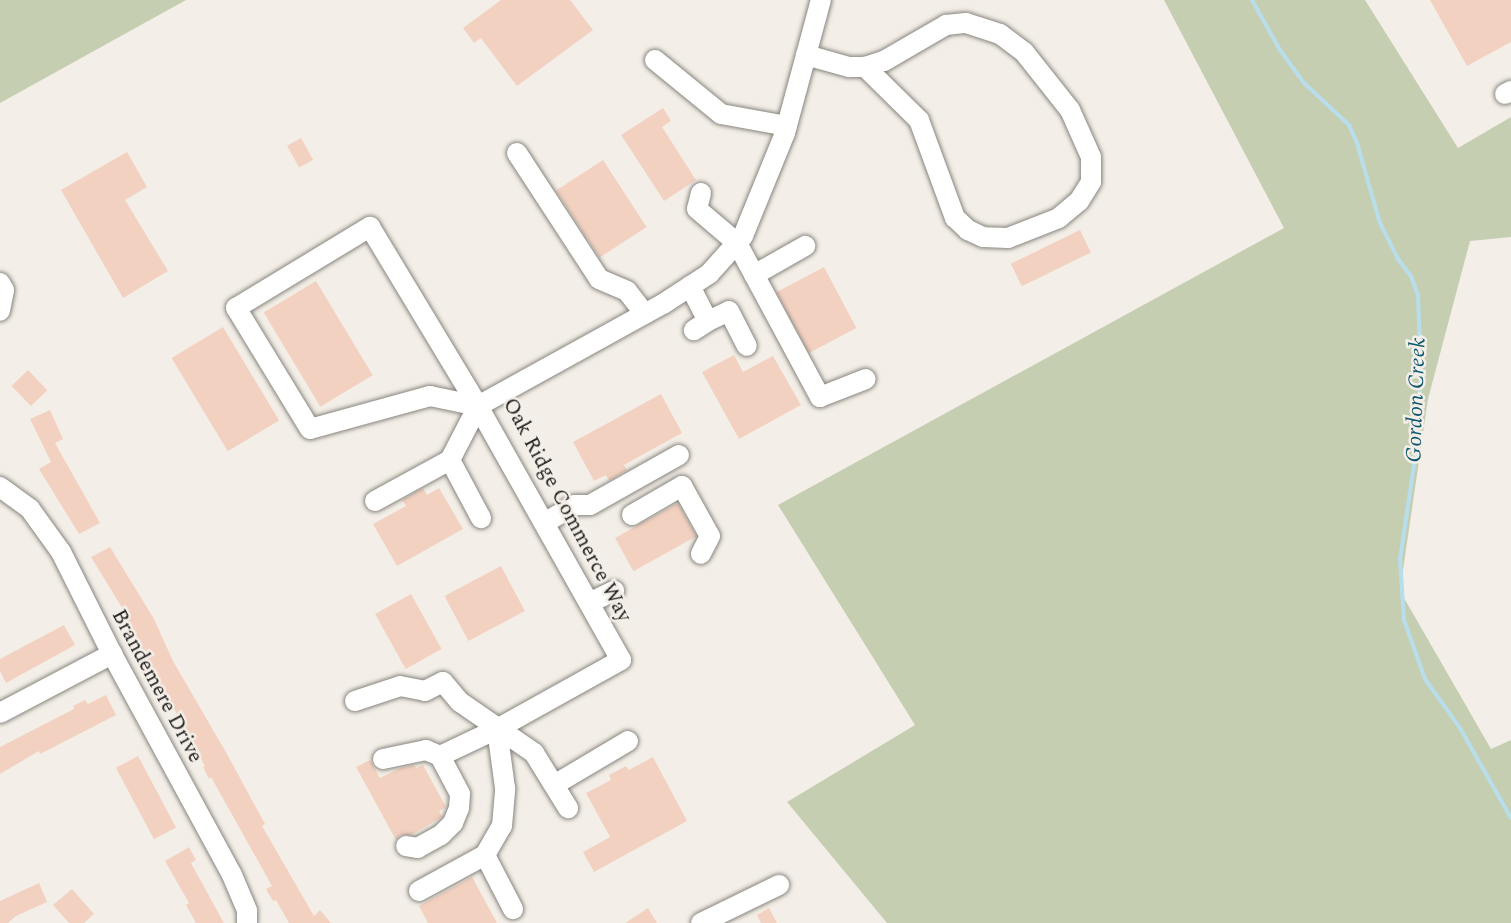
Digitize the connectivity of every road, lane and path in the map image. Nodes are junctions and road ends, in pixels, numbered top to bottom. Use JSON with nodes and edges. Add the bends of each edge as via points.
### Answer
{"nodes":[{"id":1,"x":821,"y":0,"type":"edge"},
{"id":2,"x":806,"y":55,"type":"junction"},
{"id":3,"x":655,"y":60,"type":"dead end"},
{"id":4,"x":865,"y":67,"type":"junction"},
{"id":5,"x":787,"y":126,"type":"junction"},
{"id":6,"x":518,"y":153,"type":"dead end"},
{"id":7,"x":701,"y":193,"type":"dead end"},
{"id":8,"x":737,"y":243,"type":"junction"},
{"id":9,"x":805,"y":246,"type":"dead end"},
{"id":10,"x":754,"y":275,"type":"junction"},
{"id":11,"x":0,"y":283,"type":"edge"},
{"id":12,"x":690,"y":286,"type":"junction"},
{"id":13,"x":0,"y":312,"type":"edge"},
{"id":14,"x":645,"y":314,"type":"junction"},
{"id":15,"x":747,"y":346,"type":"dead end"},
{"id":16,"x":866,"y":379,"type":"dead end"},
{"id":17,"x":478,"y":406,"type":"junction"},
{"id":18,"x":679,"y":455,"type":"dead end"},
{"id":19,"x":450,"y":460,"type":"junction"},
{"id":20,"x":0,"y":487,"type":"edge"},
{"id":21,"x":375,"y":501,"type":"dead end"},
{"id":22,"x":632,"y":514,"type":"dead end"},
{"id":23,"x":481,"y":518,"type":"dead end"},
{"id":24,"x":544,"y":523,"type":"junction"},
{"id":25,"x":701,"y":554,"type":"dead end"},
{"id":26,"x":614,"y":591,"type":"dead end"},
{"id":27,"x":589,"y":603,"type":"junction"},
{"id":28,"x":112,"y":654,"type":"junction"},
{"id":29,"x":355,"y":701,"type":"dead end"},
{"id":30,"x":0,"y":713,"type":"edge"},
{"id":31,"x":497,"y":729,"type":"junction"},
{"id":32,"x":628,"y":741,"type":"dead end"},
{"id":33,"x":440,"y":756,"type":"junction"},
{"id":34,"x":383,"y":759,"type":"dead end"},
{"id":35,"x":554,"y":785,"type":"junction"},
{"id":36,"x":568,"y":808,"type":"dead end"},
{"id":37,"x":406,"y":846,"type":"dead end"},
{"id":38,"x":485,"y":855,"type":"junction"},
{"id":39,"x":779,"y":885,"type":"dead end"},
{"id":40,"x":419,"y":891,"type":"dead end"},
{"id":41,"x":513,"y":909,"type":"dead end"},
{"id":42,"x":247,"y":923,"type":"edge"},
{"id":43,"x":701,"y":923,"type":"edge"}],
"edges":[{"from":1,"to":2,"type":"street","name":"Oak Ridge Commerce Way"},
{"from":2,"to":4,"type":"street","via":[[849,67]]},
{"from":2,"to":5,"type":"street","name":"Oak Ridge Commerce Way"},
{"from":3,"to":5,"type":"street","via":[[721,114]]},
{"from":4,"to":4,"type":"street","via":[[884,61],[946,25],[966,23],[1000,34],[1024,52],[1070,110],[1091,157],[1091,182],[1079,201],[1059,218],[1008,238],[983,237],[968,230],[955,218],[919,120]]},
{"from":5,"to":8,"type":"street","name":"Oak Ridge Commerce Way"},
{"from":6,"to":14,"type":"street","via":[[599,279],[627,291]]},
{"from":7,"to":8,"type":"street","via":[[697,209]]},
{"from":8,"to":10,"type":"street"},
{"from":8,"to":12,"type":"street","name":"Oak Ridge Commerce Way","via":[[709,274]]},
{"from":9,"to":10,"type":"street"},
{"from":10,"to":16,"type":"street","via":[[820,397]]},
{"from":11,"to":13,"type":"street","via":[[4,290]]},
{"from":12,"to":14,"type":"street","name":"Oak Ridge Commerce Way"},
{"from":12,"to":15,"type":"street","via":[[701,325],[729,311]]},
{"from":14,"to":17,"type":"street","name":"Oak Ridge Commerce Way"},
{"from":17,"to":17,"type":"street","via":[[370,226],[236,308],[310,429],[430,396]]},
{"from":17,"to":19,"type":"street"},
{"from":17,"to":24,"type":"street","name":"Oak Ridge Commerce Way"},
{"from":18,"to":24,"type":"street","via":[[590,505],[574,505]]},
{"from":19,"to":21,"type":"street"},
{"from":19,"to":23,"type":"street"},
{"from":20,"to":28,"type":"street","name":"Brandemere Drive","via":[[30,509],[61,552]]},
{"from":22,"to":25,"type":"street","via":[[682,486],[710,536]]},
{"from":24,"to":27,"type":"street","name":"Oak Ridge Commerce Way"},
{"from":26,"to":27,"type":"street"},
{"from":27,"to":31,"type":"street","name":"Oak Ridge Commerce Way","via":[[621,660]]},
{"from":28,"to":30,"type":"street"},
{"from":28,"to":42,"type":"street","name":"Brandemere Drive","via":[[232,875],[247,911]]},
{"from":29,"to":31,"type":"street","via":[[400,686],[425,691],[443,682],[460,702]]},
{"from":31,"to":33,"type":"street"},
{"from":31,"to":35,"type":"street","via":[[534,753]]},
{"from":31,"to":38,"type":"street","via":[[505,788],[502,826]]},
{"from":32,"to":35,"type":"street"},
{"from":33,"to":34,"type":"street","via":[[426,750]]},
{"from":33,"to":37,"type":"street","via":[[460,794],[459,808],[453,823],[441,835],[418,848]]},
{"from":35,"to":36,"type":"street"},
{"from":38,"to":40,"type":"street"},
{"from":38,"to":41,"type":"street"},
{"from":39,"to":43,"type":"street"}]}
